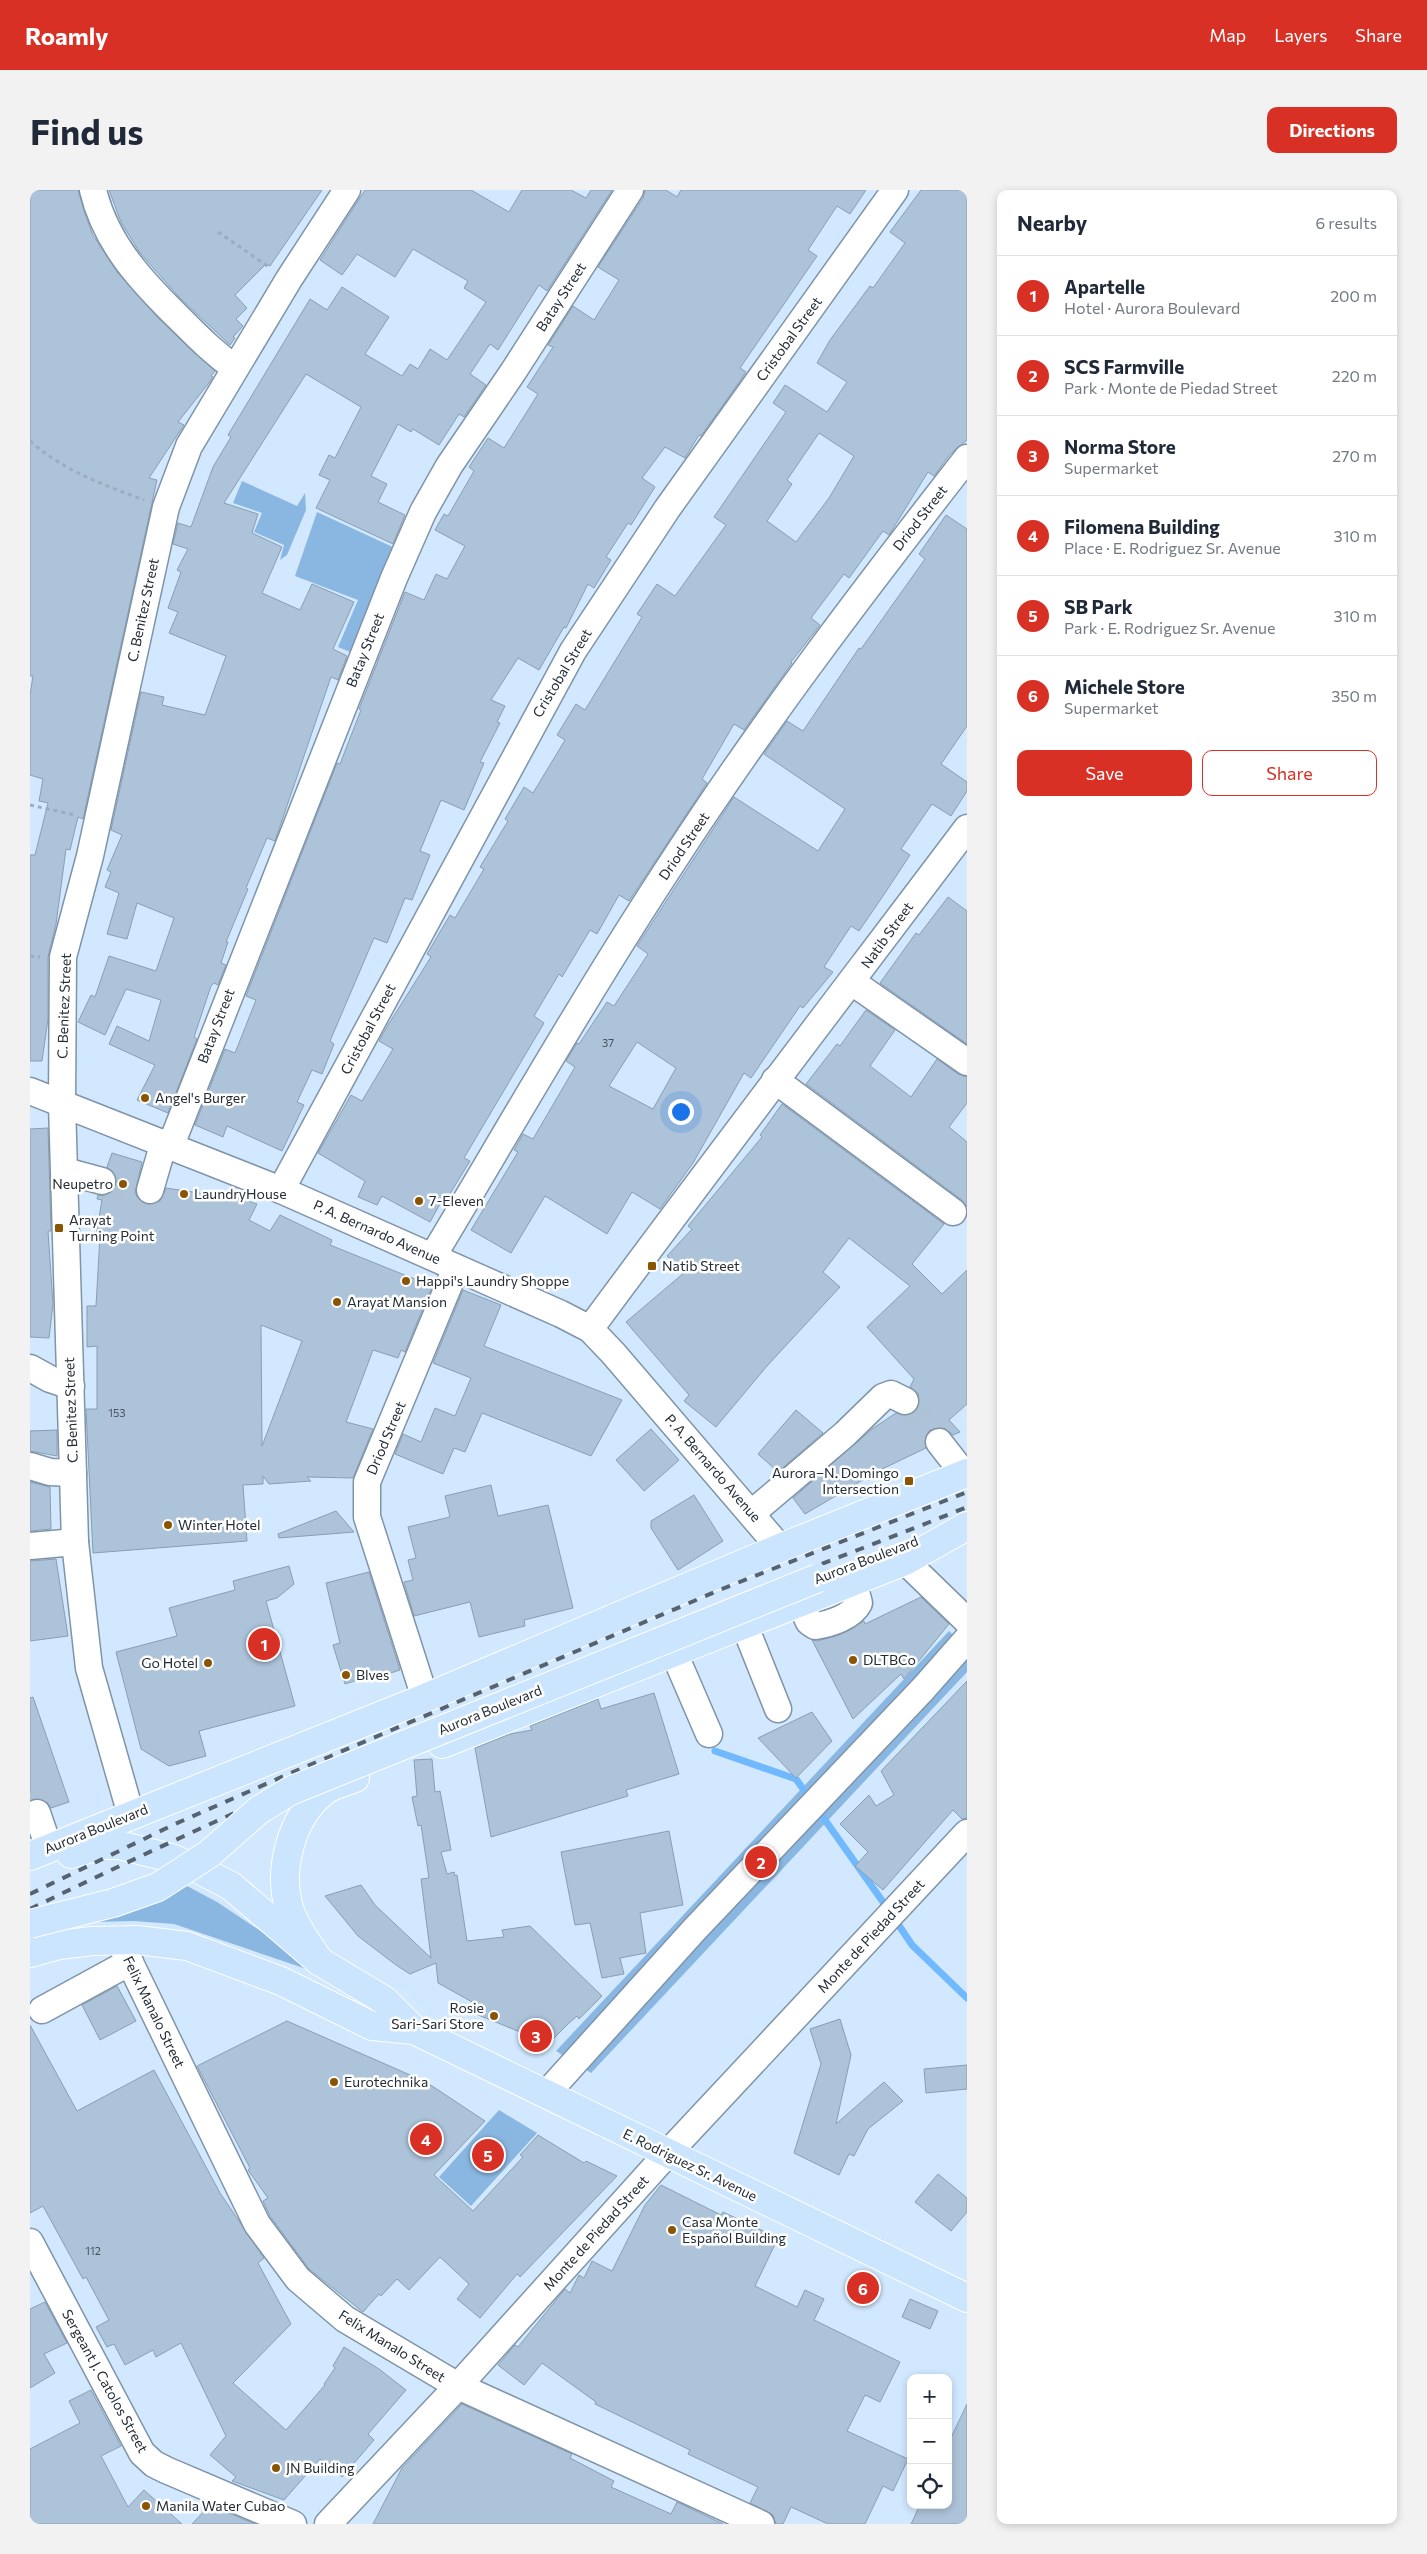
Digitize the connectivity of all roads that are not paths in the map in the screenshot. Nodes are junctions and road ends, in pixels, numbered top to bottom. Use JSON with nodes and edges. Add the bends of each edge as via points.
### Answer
{"nodes":[{"id":1,"x":93,"y":190,"type":"edge"},
{"id":2,"x":347,"y":190,"type":"edge"},
{"id":3,"x":630,"y":190,"type":"edge"},
{"id":4,"x":895,"y":190,"type":"edge"},
{"id":5,"x":235,"y":368,"type":"junction"},
{"id":6,"x":967,"y":458,"type":"edge"},
{"id":7,"x":967,"y":828,"type":"edge"},
{"id":8,"x":852,"y":982,"type":"junction"},
{"id":9,"x":967,"y":1062,"type":"edge"},
{"id":10,"x":775,"y":1080,"type":"junction"},
{"id":11,"x":30,"y":1091,"type":"edge"},
{"id":12,"x":62,"y":1104,"type":"junction"},
{"id":13,"x":167,"y":1144,"type":"junction"},
{"id":14,"x":65,"y":1171,"type":"junction"},
{"id":15,"x":102,"y":1181,"type":"tunnel mouth"},
{"id":16,"x":150,"y":1190,"type":"dead end"},
{"id":17,"x":282,"y":1190,"type":"junction"},
{"id":18,"x":953,"y":1212,"type":"dead end"},
{"id":19,"x":433,"y":1256,"type":"junction"},
{"id":20,"x":456,"y":1268,"type":"junction"},
{"id":21,"x":590,"y":1329,"type":"junction"},
{"id":22,"x":30,"y":1368,"type":"edge"},
{"id":23,"x":71,"y":1386,"type":"junction"},
{"id":24,"x":905,"y":1401,"type":"tunnel mouth"},
{"id":25,"x":939,"y":1442,"type":"tunnel mouth"},
{"id":26,"x":30,"y":1466,"type":"edge"},
{"id":27,"x":73,"y":1473,"type":"junction"},
{"id":28,"x":965,"y":1474,"type":"edge"},
{"id":29,"x":752,"y":1513,"type":"junction"},
{"id":30,"x":967,"y":1524,"type":"edge"},
{"id":31,"x":75,"y":1542,"type":"junction"},
{"id":32,"x":30,"y":1546,"type":"edge"},
{"id":33,"x":780,"y":1548,"type":"junction"},
{"id":34,"x":905,"y":1560,"type":"junction"},
{"id":35,"x":967,"y":1621,"type":"edge"},
{"id":36,"x":744,"y":1624,"type":"junction"},
{"id":37,"x":967,"y":1638,"type":"edge"},
{"id":38,"x":674,"y":1653,"type":"junction"},
{"id":39,"x":425,"y":1698,"type":"junction"},
{"id":40,"x":778,"y":1709,"type":"dead end"},
{"id":41,"x":709,"y":1734,"type":"dead end"},
{"id":42,"x":37,"y":1813,"type":"tunnel mouth"},
{"id":43,"x":131,"y":1815,"type":"junction"},
{"id":44,"x":967,"y":1833,"type":"edge"},
{"id":45,"x":39,"y":1852,"type":"edge"},
{"id":46,"x":30,"y":1873,"type":"edge"},
{"id":47,"x":30,"y":1924,"type":"edge"},
{"id":48,"x":124,"y":1951,"type":"junction"},
{"id":49,"x":30,"y":1953,"type":"edge"},
{"id":50,"x":319,"y":1962,"type":"junction"},
{"id":51,"x":42,"y":2010,"type":"dead end"},
{"id":52,"x":414,"y":2030,"type":"junction"},
{"id":53,"x":547,"y":2093,"type":"junction"},
{"id":54,"x":667,"y":2154,"type":"junction"},
{"id":55,"x":30,"y":2242,"type":"edge"},
{"id":56,"x":967,"y":2298,"type":"edge"},
{"id":57,"x":458,"y":2386,"type":"junction"},
{"id":58,"x":293,"y":2524,"type":"edge"},
{"id":59,"x":328,"y":2524,"type":"edge"},
{"id":60,"x":761,"y":2524,"type":"edge"}],
"edges":[{"from":1,"to":5,"type":"street","via":[[108,231],[145,286],[213,353]]},
{"from":2,"to":5,"type":"street","name":"C. Benitez Street"},
{"from":3,"to":13,"type":"street","name":"Batay Street","via":[[449,466],[423,512]]},
{"from":4,"to":17,"type":"street","name":"Cristobal Street","via":[[667,509],[573,651]]},
{"from":5,"to":12,"type":"street","name":"C. Benitez Street","via":[[189,446],[166,508],[98,820],[63,957]]},
{"from":6,"to":19,"type":"street","name":"Driod Street","via":[[881,569],[674,860]]},
{"from":7,"to":8,"type":"street","name":"Natib Street"},
{"from":8,"to":9,"type":"street"},
{"from":8,"to":10,"type":"street","name":"Natib Street"},
{"from":10,"to":18,"type":"street"},
{"from":10,"to":21,"type":"street","name":"Natib Street"},
{"from":11,"to":12,"type":"street","name":"P. A. Bernardo Avenue"},
{"from":12,"to":13,"type":"street","name":"P. A. Bernardo Avenue"},
{"from":12,"to":14,"type":"street","name":"C. Benitez Street"},
{"from":13,"to":16,"type":"street","name":"Batay Street"},
{"from":13,"to":17,"type":"street","name":"P. A. Bernardo Avenue"},
{"from":14,"to":15,"type":"street"},
{"from":14,"to":23,"type":"street","name":"C. Benitez Street"},
{"from":17,"to":19,"type":"street","name":"P. A. Bernardo Avenue"},
{"from":19,"to":20,"type":"street","name":"P. A. Bernardo Avenue"},
{"from":20,"to":21,"type":"street","name":"P. A. Bernardo Avenue"},
{"from":20,"to":39,"type":"street","name":"Driod Street","via":[[367,1482],[367,1517]]},
{"from":21,"to":29,"type":"street","name":"P. A. Bernardo Avenue"},
{"from":22,"to":23,"type":"street"},
{"from":23,"to":27,"type":"street","name":"C. Benitez Street"},
{"from":24,"to":29,"type":"street","via":[[891,1394],[883,1397],[845,1434]]},
{"from":25,"to":28,"type":"street"},
{"from":26,"to":27,"type":"street","via":[[50,1472]]},
{"from":27,"to":31,"type":"street","name":"C. Benitez Street"},
{"from":28,"to":33,"type":"main road","name":"Aurora Boulevard"},
{"from":29,"to":33,"type":"street","name":"P. A. Bernardo Avenue"},
{"from":30,"to":34,"type":"main road"},
{"from":30,"to":47,"type":"main road","name":"Aurora Boulevard","bridge":true,"via":[[897,1546],[290,1791],[259,1810],[231,1837],[185,1871],[138,1896]]},
{"from":31,"to":32,"type":"street"},
{"from":31,"to":43,"type":"street","name":"C. Benitez Street","via":[[90,1668]]},
{"from":33,"to":39,"type":"main road","name":"Aurora Boulevard"},
{"from":34,"to":35,"type":"street"},
{"from":34,"to":36,"type":"main road"},
{"from":36,"to":38,"type":"main road"},
{"from":36,"to":40,"type":"street"},
{"from":37,"to":53,"type":"street"},
{"from":38,"to":41,"type":"street"},
{"from":38,"to":50,"type":"main road","via":[[325,1790],[313,1802],[298,1827],[285,1864],[290,1910]]},
{"from":39,"to":43,"type":"main road","name":"Aurora Boulevard"},
{"from":42,"to":45,"type":"street"},
{"from":43,"to":45,"type":"main road","name":"Aurora Boulevard"},
{"from":44,"to":54,"type":"street","name":"Monte de Piedad Street"},
{"from":46,"to":50,"type":"main road","name":"E. Rodriguez Sr. Avenue","via":[[82,1849],[101,1845],[127,1847],[171,1858],[231,1886]]},
{"from":48,"to":49,"type":"main road","name":"E. Rodriguez Sr. Avenue","via":[[59,1945]]},
{"from":48,"to":51,"type":"street"},
{"from":48,"to":52,"type":"main road","name":"E. Rodriguez Sr. Avenue","via":[[187,1946],[281,1981],[372,2026]]},
{"from":48,"to":57,"type":"street","name":"Felix Manalo Street","via":[[257,2224],[298,2279],[345,2319]]},
{"from":50,"to":52,"type":"main road","name":"E. Rodriguez Sr. Avenue","via":[[384,2000]]},
{"from":52,"to":53,"type":"main road","name":"E. Rodriguez Sr. Avenue"},
{"from":53,"to":54,"type":"main road","name":"E. Rodriguez Sr. Avenue"},
{"from":54,"to":56,"type":"main road","name":"E. Rodriguez Sr. Avenue"},
{"from":54,"to":57,"type":"street","name":"Monte de Piedad Street"},
{"from":55,"to":58,"type":"street","name":"Sergeant J. Catolos Street","via":[[142,2453],[166,2470]]},
{"from":57,"to":59,"type":"street","name":"Monte de Piedad Street"},
{"from":57,"to":60,"type":"street","name":"Felix Manalo Street"}]}
